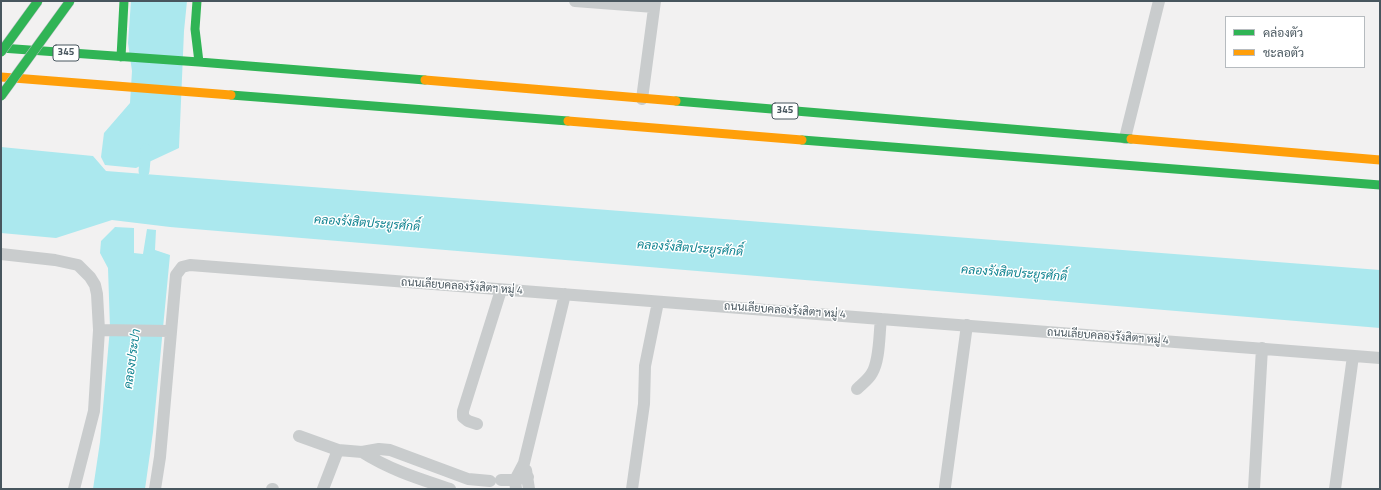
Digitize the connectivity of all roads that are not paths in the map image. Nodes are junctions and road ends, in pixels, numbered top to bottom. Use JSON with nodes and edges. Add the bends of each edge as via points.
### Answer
{"nodes":[{"id":1,"x":38,"y":1,"type":"edge"},
{"id":2,"x":70,"y":1,"type":"edge"},
{"id":3,"x":124,"y":1,"type":"edge"},
{"id":4,"x":197,"y":1,"type":"edge"},
{"id":5,"x":575,"y":1,"type":"edge"},
{"id":6,"x":1159,"y":1,"type":"edge"},
{"id":7,"x":655,"y":4,"type":"edge"},
{"id":8,"x":1,"y":48,"type":"edge"},
{"id":9,"x":1,"y":52,"type":"edge"},
{"id":10,"x":121,"y":57,"type":"junction"},
{"id":11,"x":194,"y":62,"type":"junction"},
{"id":12,"x":1,"y":77,"type":"edge"},
{"id":13,"x":1,"y":96,"type":"edge"},
{"id":14,"x":642,"y":99,"type":"junction"},
{"id":15,"x":1125,"y":138,"type":"junction"},
{"id":16,"x":1380,"y":160,"type":"edge"},
{"id":17,"x":1380,"y":185,"type":"edge"},
{"id":18,"x":1,"y":254,"type":"edge"},
{"id":19,"x":501,"y":290,"type":"junction"},
{"id":20,"x":565,"y":294,"type":"junction"},
{"id":21,"x":658,"y":302,"type":"junction"},
{"id":22,"x":881,"y":319,"type":"junction"},
{"id":23,"x":967,"y":325,"type":"junction"},
{"id":24,"x":103,"y":330,"type":"junction"},
{"id":25,"x":167,"y":331,"type":"junction"},
{"id":26,"x":1262,"y":348,"type":"junction"},
{"id":27,"x":1352,"y":356,"type":"junction"},
{"id":28,"x":1380,"y":358,"type":"edge"},
{"id":29,"x":857,"y":388,"type":"dead end"},
{"id":30,"x":478,"y":424,"type":"dead end"},
{"id":31,"x":299,"y":436,"type":"dead end"},
{"id":32,"x":338,"y":450,"type":"junction"},
{"id":33,"x":362,"y":452,"type":"junction"},
{"id":34,"x":524,"y":463,"type":"junction"},
{"id":35,"x":529,"y":483,"type":"edge"},
{"id":36,"x":516,"y":484,"type":"edge"},
{"id":37,"x":945,"y":487,"type":"dead end"},
{"id":38,"x":74,"y":489,"type":"edge"},
{"id":39,"x":155,"y":489,"type":"edge"},
{"id":40,"x":323,"y":489,"type":"edge"},
{"id":41,"x":450,"y":489,"type":"edge"},
{"id":42,"x":632,"y":489,"type":"edge"},
{"id":43,"x":1254,"y":489,"type":"edge"},
{"id":44,"x":1335,"y":489,"type":"edge"}],
"edges":[{"from":1,"to":9,"type":"main road","bridge":true},
{"from":2,"to":13,"type":"main road","bridge":true},
{"from":3,"to":10,"type":"main road"},
{"from":4,"to":11,"type":"main road"},
{"from":5,"to":7,"type":"street"},
{"from":6,"to":15,"type":"street"},
{"from":7,"to":14,"type":"street"},
{"from":8,"to":10,"type":"main road","number":"345"},
{"from":10,"to":11,"type":"main road","number":"345"},
{"from":11,"to":14,"type":"main road","number":"345","via":[[618,101]]},
{"from":12,"to":17,"type":"main road","via":[[615,122]]},
{"from":14,"to":15,"type":"main road","number":"345"},
{"from":15,"to":16,"type":"main road","number":"345"},
{"from":18,"to":24,"type":"street","via":[[78,265],[95,285]]},
{"from":19,"to":20,"type":"street","name":"ถนนเลียบคลองรังสิตฯ หมู่ 4"},
{"from":19,"to":25,"type":"street","name":"ถนนเลียบคลองรังสิตฯ หมู่ 4","via":[[190,265],[182,266],[176,275]]},
{"from":19,"to":30,"type":"street","via":[[463,411],[463,417]]},
{"from":20,"to":21,"type":"street","name":"ถนนเลียบคลองรังสิตฯ หมู่ 4"},
{"from":20,"to":34,"type":"street"},
{"from":21,"to":22,"type":"street","name":"ถนนเลียบคลองรังสิตฯ หมู่ 4"},
{"from":21,"to":42,"type":"street","via":[[646,366],[644,404]]},
{"from":22,"to":23,"type":"street","name":"ถนนเลียบคลองรังสิตฯ หมู่ 4"},
{"from":22,"to":29,"type":"street","via":[[877,359],[873,372]]},
{"from":23,"to":26,"type":"street","name":"ถนนเลียบคลองรังสิตฯ หมู่ 4"},
{"from":23,"to":37,"type":"street"},
{"from":24,"to":25,"type":"street"},
{"from":24,"to":38,"type":"street","via":[[94,411]]},
{"from":25,"to":39,"type":"street","via":[[160,457]]},
{"from":26,"to":27,"type":"street","name":"ถนนเลียบคลองรังสิตฯ หมู่ 4"},
{"from":26,"to":43,"type":"street"},
{"from":27,"to":28,"type":"street","name":"ถนนเลียบคลองรังสิตฯ หมู่ 4"},
{"from":27,"to":44,"type":"street"},
{"from":31,"to":32,"type":"street"},
{"from":32,"to":33,"type":"street"},
{"from":32,"to":40,"type":"street"},
{"from":33,"to":36,"type":"street","via":[[390,450],[468,479]]},
{"from":33,"to":41,"type":"street","via":[[398,471]]},
{"from":34,"to":35,"type":"street"},
{"from":34,"to":36,"type":"street"},
{"from":35,"to":36,"type":"street"}]}
